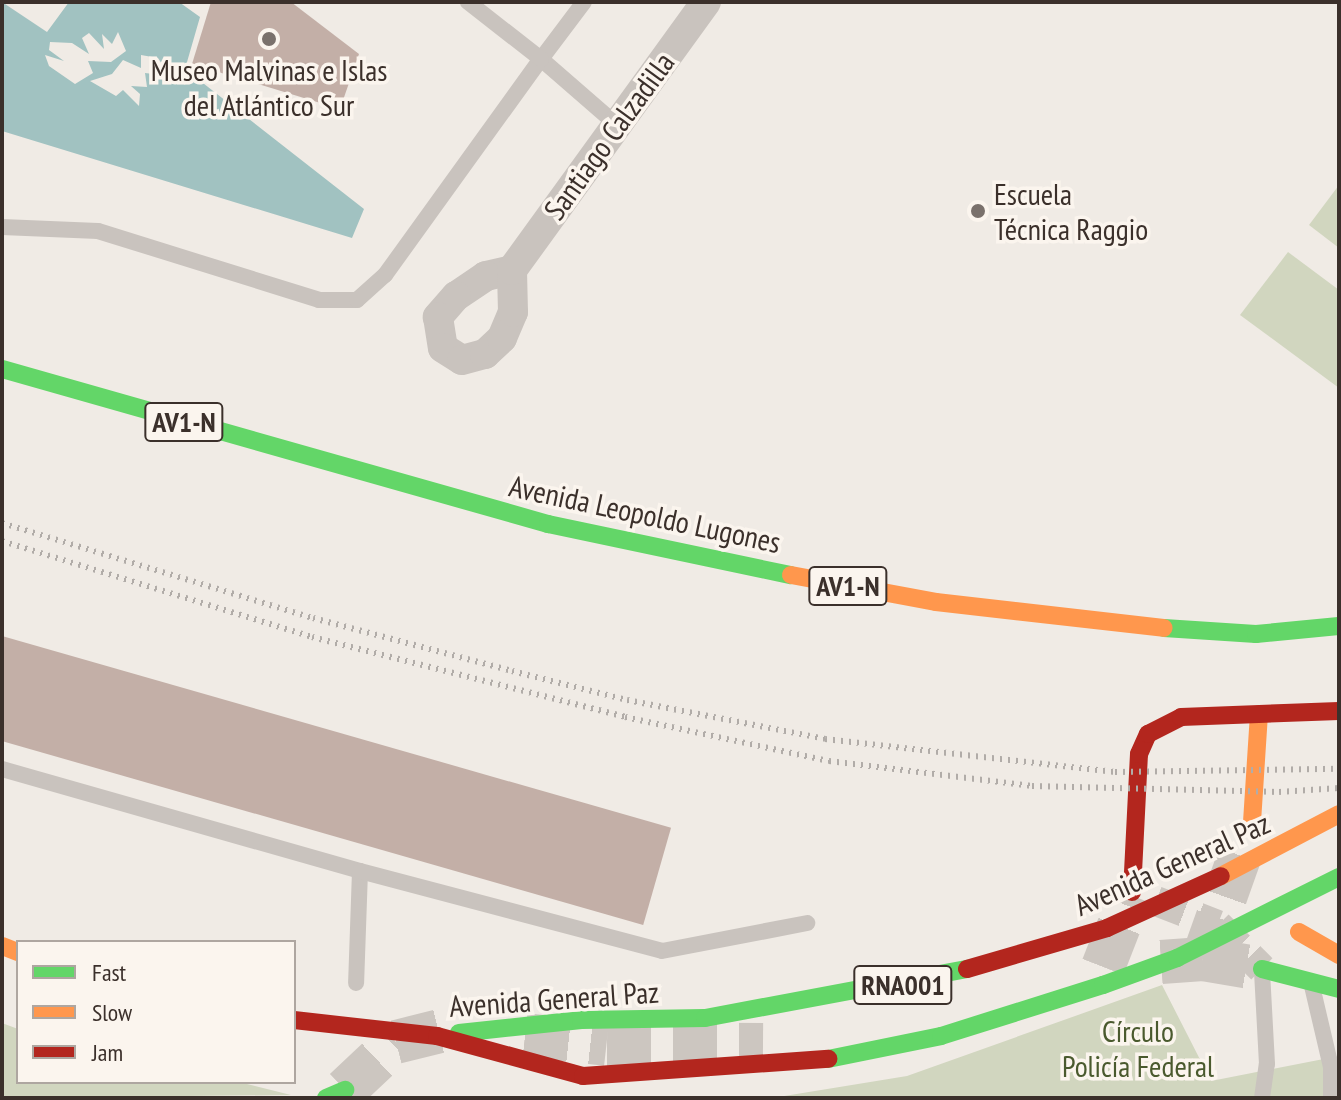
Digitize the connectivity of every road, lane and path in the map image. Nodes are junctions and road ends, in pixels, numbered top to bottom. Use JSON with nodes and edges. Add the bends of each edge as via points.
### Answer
{"nodes":[{"id":1,"x":468,"y":2,"type":"edge"},
{"id":2,"x":584,"y":2,"type":"edge"},
{"id":3,"x":706,"y":2,"type":"edge"},
{"id":4,"x":541,"y":59,"type":"junction"},
{"id":5,"x":617,"y":125,"type":"junction"},
{"id":6,"x":2,"y":227,"type":"edge"},
{"id":7,"x":512,"y":270,"type":"dead end"},
{"id":8,"x":2,"y":369,"type":"edge"},
{"id":9,"x":1339,"y":626,"type":"edge"},
{"id":10,"x":1339,"y":711,"type":"edge"},
{"id":11,"x":1259,"y":714,"type":"junction"},
{"id":12,"x":2,"y":769,"type":"edge"},
{"id":13,"x":1339,"y":814,"type":"edge"},
{"id":14,"x":1252,"y":822,"type":"tunnel mouth"},
{"id":15,"x":360,"y":871,"type":"junction"},
{"id":16,"x":1339,"y":877,"type":"edge"},
{"id":17,"x":1132,"y":892,"type":"tunnel mouth"},
{"id":18,"x":807,"y":923,"type":"dead end"},
{"id":19,"x":1299,"y":932,"type":"dead end"},
{"id":20,"x":1339,"y":955,"type":"edge"},
{"id":21,"x":1262,"y":969,"type":"joint"},
{"id":22,"x":356,"y":983,"type":"dead end"},
{"id":23,"x":1312,"y":986,"type":"junction"},
{"id":24,"x":1339,"y":989,"type":"edge"},
{"id":25,"x":296,"y":1020,"type":"edge"},
{"id":26,"x":437,"y":1036,"type":"junction"},
{"id":27,"x":326,"y":1098,"type":"edge"},
{"id":28,"x":339,"y":1098,"type":"edge"},
{"id":29,"x":1262,"y":1098,"type":"edge"},
{"id":30,"x":1331,"y":1098,"type":"edge"}],
"edges":[{"from":1,"to":4,"type":"lane"},
{"from":2,"to":4,"type":"lane"},
{"from":3,"to":5,"type":"street","name":"Santiago Calzadilla"},
{"from":4,"to":5,"type":"lane"},
{"from":4,"to":6,"type":"lane","via":[[385,275],[357,300],[319,300],[98,231]]},
{"from":5,"to":7,"type":"street","name":"Santiago Calzadilla"},
{"from":8,"to":9,"type":"main road","name":"Avenida Leopoldo Lugones","number":"AV1-N","via":[[518,516],[764,570],[936,602],[1101,624],[1256,634]]},
{"from":10,"to":11,"type":"main road"},
{"from":11,"to":14,"type":"main road"},
{"from":11,"to":17,"type":"main road","via":[[1181,717],[1148,734],[1139,754]]},
{"from":12,"to":15,"type":"lane"},
{"from":13,"to":26,"type":"main road","name":"Avenida General Paz","number":"RNA001","via":[[1182,897],[1107,928],[929,980],[705,1018],[581,1020]]},
{"from":15,"to":18,"type":"lane","via":[[662,951]]},
{"from":15,"to":22,"type":"lane"},
{"from":16,"to":26,"type":"main road","name":"Avenida General Paz","via":[[1177,958],[1103,985],[941,1036],[828,1059],[583,1076]]},
{"from":19,"to":20,"type":"main road"},
{"from":21,"to":23,"type":"main road"},
{"from":21,"to":29,"type":"lane","via":[[1267,1005]]},
{"from":23,"to":24,"type":"main road"},
{"from":23,"to":30,"type":"lane","via":[[1331,1067]]},
{"from":25,"to":26,"type":"main road"},
{"from":27,"to":28,"type":"main road","via":[[345,1090]]}]}
